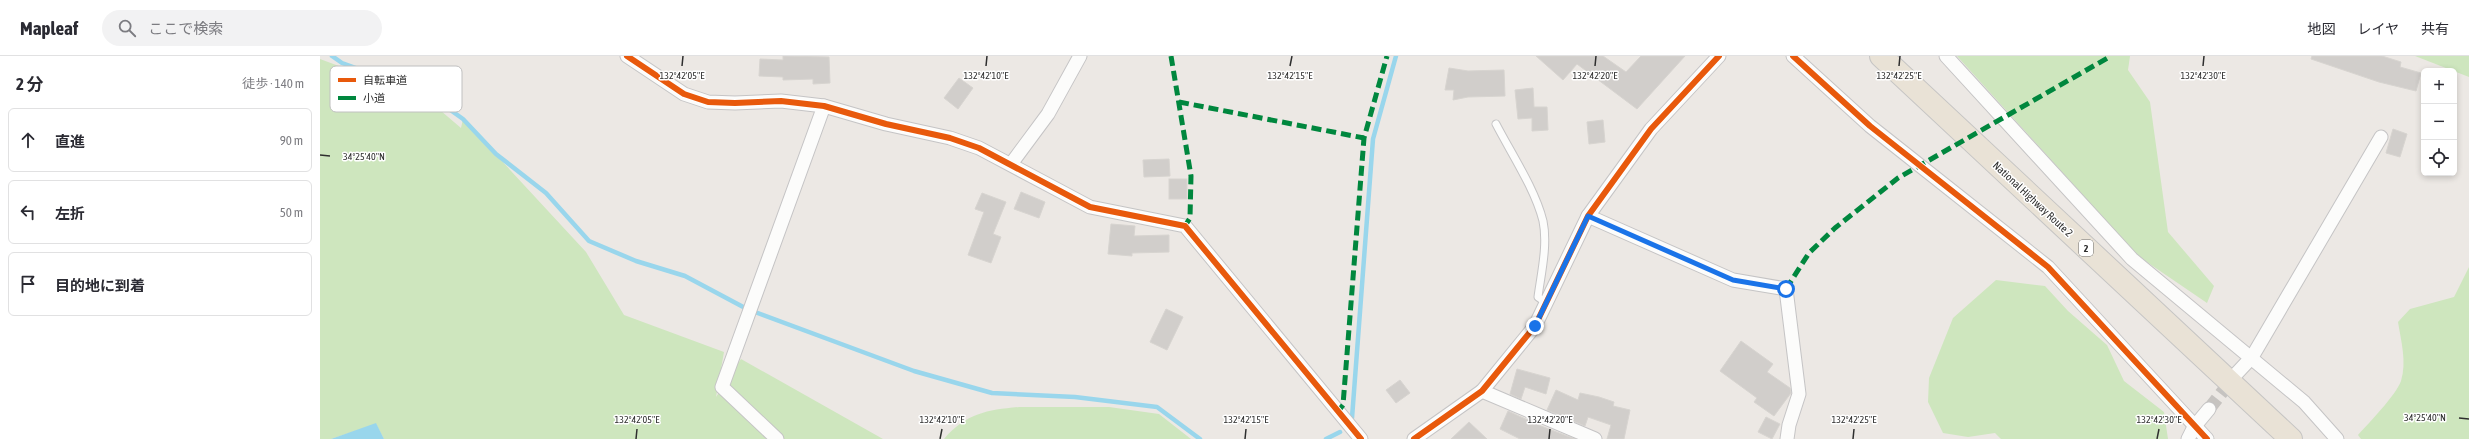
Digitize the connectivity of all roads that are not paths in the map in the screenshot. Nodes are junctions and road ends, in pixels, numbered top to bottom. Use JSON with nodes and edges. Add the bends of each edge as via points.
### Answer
{"nodes":[{"id":1,"x":627,"y":56,"type":"edge"},
{"id":2,"x":1080,"y":56,"type":"edge"},
{"id":3,"x":1719,"y":56,"type":"edge"},
{"id":4,"x":1793,"y":56,"type":"edge"},
{"id":5,"x":1881,"y":56,"type":"edge"},
{"id":6,"x":1946,"y":56,"type":"edge"},
{"id":7,"x":824,"y":106,"type":"junction"},
{"id":8,"x":1496,"y":124,"type":"dead end"},
{"id":9,"x":2381,"y":137,"type":"dead end"},
{"id":10,"x":1011,"y":164,"type":"junction"},
{"id":11,"x":1588,"y":216,"type":"junction"},
{"id":12,"x":1545,"y":302,"type":"junction"},
{"id":13,"x":2252,"y":357,"type":"junction"},
{"id":14,"x":2237,"y":373,"type":"tunnel mouth"},
{"id":15,"x":1482,"y":391,"type":"junction"},
{"id":16,"x":2209,"y":409,"type":"tunnel mouth"},
{"id":17,"x":2194,"y":427,"type":"junction"},
{"id":18,"x":777,"y":439,"type":"edge"},
{"id":19,"x":1361,"y":439,"type":"edge"},
{"id":20,"x":1414,"y":439,"type":"edge"},
{"id":21,"x":1595,"y":439,"type":"edge"},
{"id":22,"x":1787,"y":439,"type":"edge"},
{"id":23,"x":2188,"y":439,"type":"edge"},
{"id":24,"x":2206,"y":439,"type":"edge"},
{"id":25,"x":2292,"y":439,"type":"edge"},
{"id":26,"x":2337,"y":439,"type":"edge"}],
"edges":[{"from":1,"to":7,"type":"street","via":[[684,94],[708,102],[735,104],[781,101]]},
{"from":2,"to":10,"type":"street","via":[[1048,114]]},
{"from":3,"to":11,"type":"street","via":[[1651,129]]},
{"from":4,"to":17,"type":"street","via":[[1870,126],[2048,267]]},
{"from":5,"to":25,"type":"highway","name":"National Highway Route 2","number":"2"},
{"from":6,"to":13,"type":"street","via":[[2132,259]]},
{"from":7,"to":10,"type":"street","via":[[886,124],[950,138],[979,148]]},
{"from":7,"to":18,"type":"street","via":[[722,387]]},
{"from":8,"to":12,"type":"lane","via":[[1536,202],[1543,222],[1544,250],[1538,298]]},
{"from":9,"to":13,"type":"street"},
{"from":10,"to":19,"type":"street","via":[[1090,207],[1185,226]]},
{"from":11,"to":12,"type":"street"},
{"from":11,"to":22,"type":"street","via":[[1733,280],[1786,289],[1799,394]]},
{"from":12,"to":15,"type":"street","via":[[1535,326]]},
{"from":13,"to":14,"type":"street"},
{"from":13,"to":26,"type":"street","via":[[2304,402]]},
{"from":15,"to":20,"type":"street"},
{"from":15,"to":21,"type":"street"},
{"from":16,"to":17,"type":"street"},
{"from":17,"to":23,"type":"street"},
{"from":17,"to":24,"type":"street"}]}
